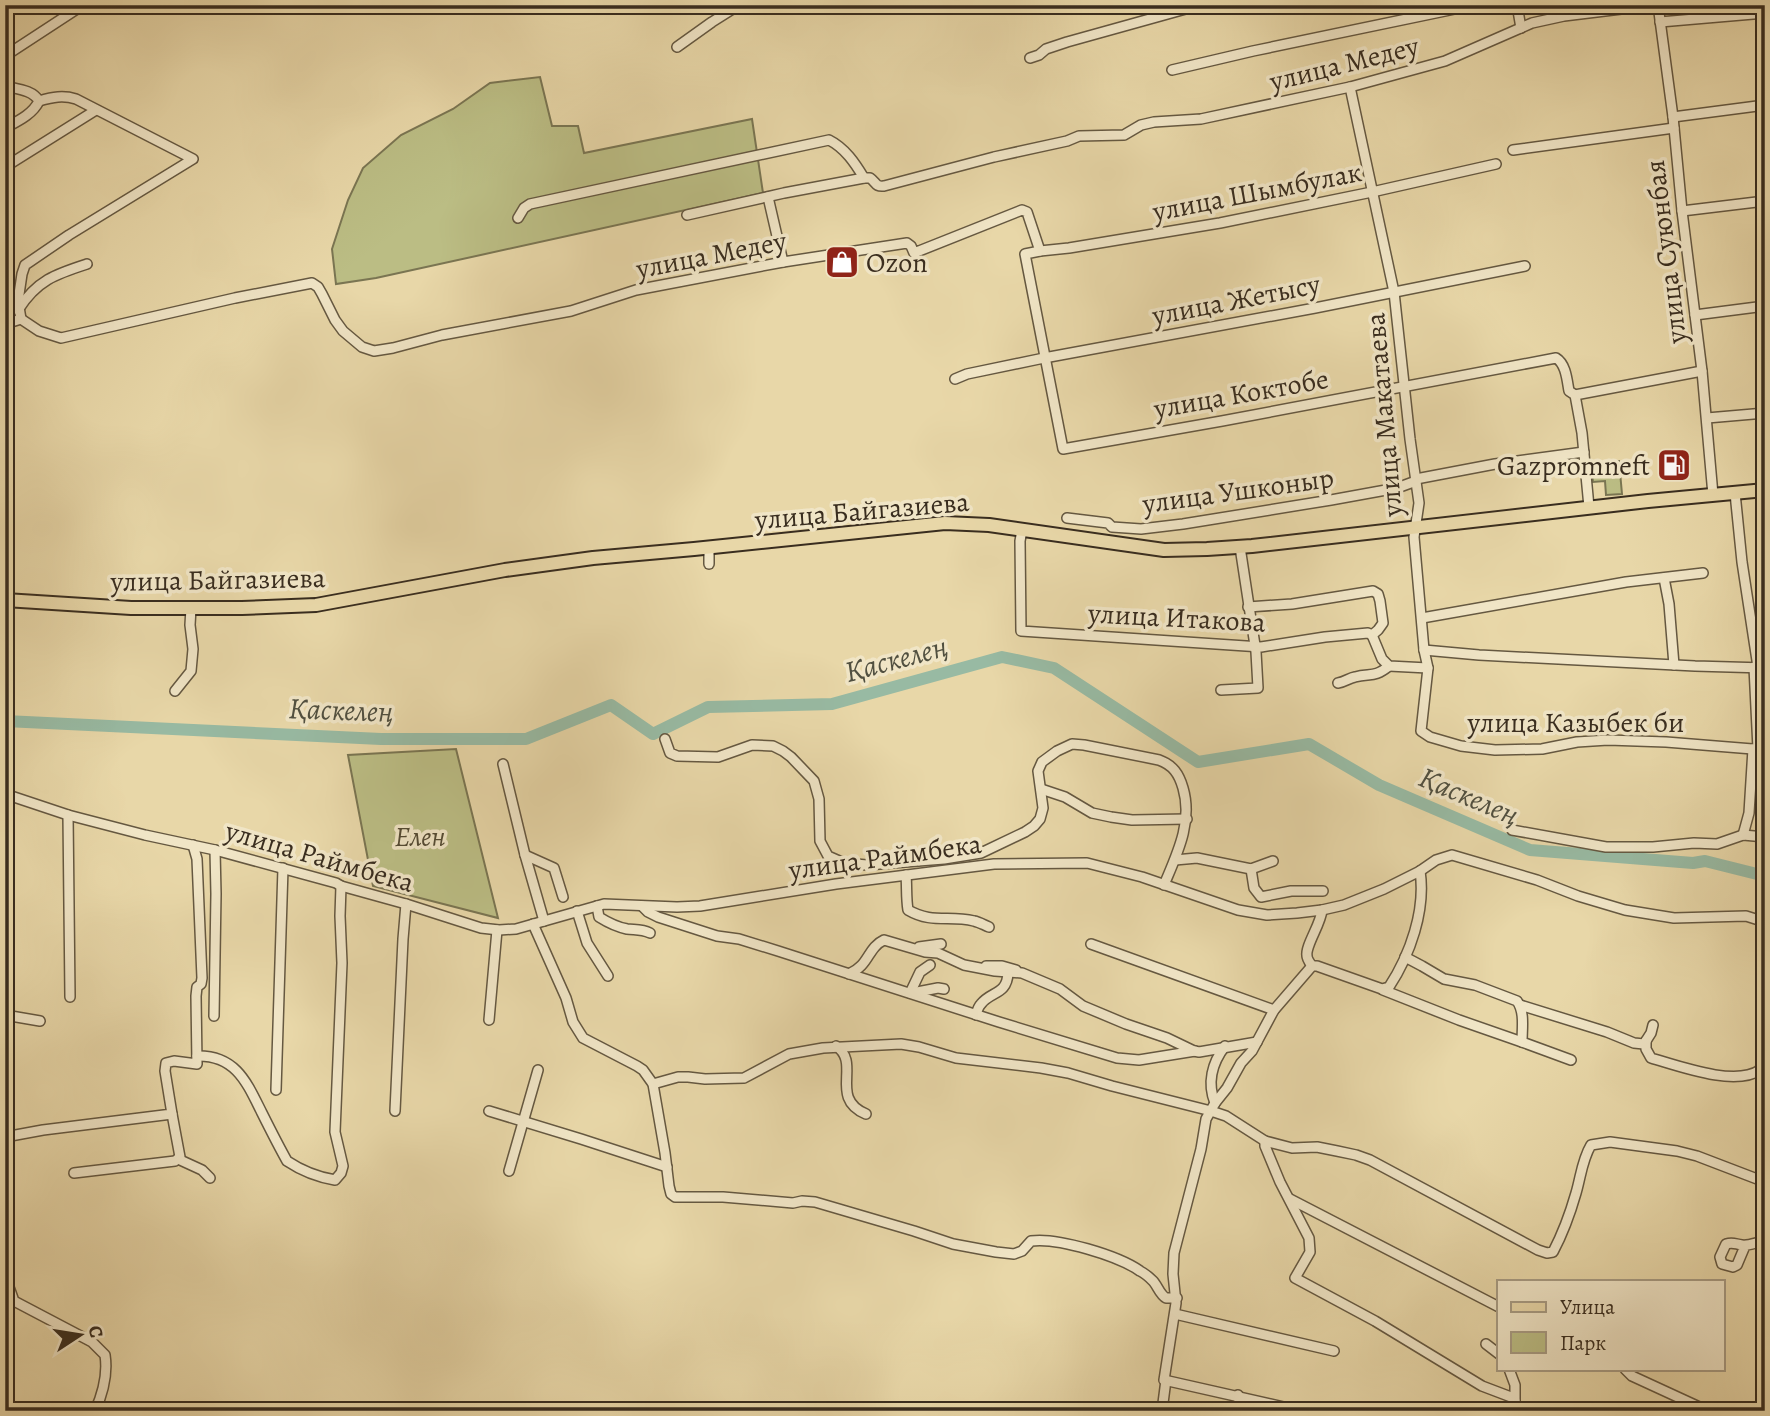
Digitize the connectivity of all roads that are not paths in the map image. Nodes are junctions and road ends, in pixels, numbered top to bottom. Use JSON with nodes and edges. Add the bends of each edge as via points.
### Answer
{"nodes":[{"id":1,"x":83,"y":5,"type":"edge"},
{"id":2,"x":739,"y":5,"type":"edge"},
{"id":3,"x":1200,"y":5,"type":"edge"},
{"id":4,"x":1474,"y":5,"type":"edge"},
{"id":5,"x":1517,"y":5,"type":"edge"},
{"id":6,"x":1656,"y":5,"type":"edge"},
{"id":7,"x":1765,"y":13,"type":"edge"},
{"id":8,"x":1660,"y":22,"type":"junction"},
{"id":9,"x":1521,"y":28,"type":"junction"},
{"id":10,"x":677,"y":47,"type":"dead end"},
{"id":11,"x":5,"y":56,"type":"edge"},
{"id":12,"x":1030,"y":58,"type":"dead end"},
{"id":13,"x":1172,"y":70,"type":"dead end"},
{"id":14,"x":5,"y":86,"type":"edge"},
{"id":15,"x":1350,"y":87,"type":"junction"},
{"id":16,"x":40,"y":101,"type":"junction"},
{"id":17,"x":1765,"y":105,"type":"edge"},
{"id":18,"x":96,"y":110,"type":"junction"},
{"id":19,"x":1674,"y":122,"type":"junction"},
{"id":20,"x":5,"y":128,"type":"edge"},
{"id":21,"x":1513,"y":150,"type":"dead end"},
{"id":22,"x":1496,"y":164,"type":"dead end"},
{"id":23,"x":5,"y":167,"type":"edge"},
{"id":24,"x":864,"y":178,"type":"junction"},
{"id":25,"x":1372,"y":192,"type":"junction"},
{"id":26,"x":768,"y":197,"type":"junction"},
{"id":27,"x":1765,"y":201,"type":"edge"},
{"id":28,"x":1682,"y":211,"type":"junction"},
{"id":29,"x":687,"y":215,"type":"dead end"},
{"id":30,"x":518,"y":218,"type":"dead end"},
{"id":31,"x":1040,"y":251,"type":"junction"},
{"id":32,"x":783,"y":262,"type":"junction"},
{"id":33,"x":87,"y":264,"type":"dead end"},
{"id":34,"x":1525,"y":266,"type":"dead end"},
{"id":35,"x":1394,"y":292,"type":"junction"},
{"id":36,"x":1765,"y":306,"type":"edge"},
{"id":37,"x":20,"y":314,"type":"junction"},
{"id":38,"x":1695,"y":315,"type":"junction"},
{"id":39,"x":5,"y":324,"type":"edge"},
{"id":40,"x":1044,"y":358,"type":"junction"},
{"id":41,"x":1702,"y":371,"type":"junction"},
{"id":42,"x":956,"y":379,"type":"dead end"},
{"id":43,"x":1404,"y":387,"type":"junction"},
{"id":44,"x":1576,"y":395,"type":"junction"},
{"id":45,"x":1765,"y":413,"type":"edge"},
{"id":46,"x":1707,"y":418,"type":"junction"},
{"id":47,"x":1584,"y":452,"type":"junction"},
{"id":48,"x":1416,"y":480,"type":"junction"},
{"id":49,"x":1765,"y":490,"type":"edge"},
{"id":50,"x":1735,"y":493,"type":"junction"},
{"id":51,"x":1713,"y":495,"type":"junction"},
{"id":52,"x":1589,"y":507,"type":"junction"},
{"id":53,"x":1067,"y":517,"type":"dead end"},
{"id":54,"x":1416,"y":526,"type":"junction"},
{"id":55,"x":1022,"y":530,"type":"junction"},
{"id":56,"x":1240,"y":547,"type":"junction"},
{"id":57,"x":709,"y":548,"type":"junction"},
{"id":58,"x":709,"y":564,"type":"dead end"},
{"id":59,"x":1703,"y":573,"type":"dead end"},
{"id":60,"x":1664,"y":578,"type":"junction"},
{"id":61,"x":5,"y":600,"type":"edge"},
{"id":62,"x":191,"y":607,"type":"junction"},
{"id":63,"x":1248,"y":607,"type":"junction"},
{"id":64,"x":1422,"y":618,"type":"junction"},
{"id":65,"x":1372,"y":635,"type":"junction"},
{"id":66,"x":1255,"y":646,"type":"junction"},
{"id":67,"x":1424,"y":650,"type":"junction"},
{"id":68,"x":1674,"y":664,"type":"junction"},
{"id":69,"x":1389,"y":666,"type":"junction"},
{"id":70,"x":1759,"y":667,"type":"edge"},
{"id":71,"x":1428,"y":668,"type":"junction"},
{"id":72,"x":1338,"y":683,"type":"dead end"},
{"id":73,"x":1221,"y":690,"type":"dead end"},
{"id":74,"x":175,"y":691,"type":"dead end"},
{"id":75,"x":1430,"y":737,"type":"joint"},
{"id":76,"x":665,"y":739,"type":"dead end"},
{"id":77,"x":1758,"y":749,"type":"edge"},
{"id":78,"x":503,"y":764,"type":"dead end"},
{"id":79,"x":1041,"y":789,"type":"junction"},
{"id":80,"x":6,"y":795,"type":"edge"},
{"id":81,"x":68,"y":815,"type":"junction"},
{"id":82,"x":1187,"y":819,"type":"junction"},
{"id":83,"x":5,"y":822,"type":"edge"},
{"id":84,"x":1512,"y":830,"type":"dead end"},
{"id":85,"x":1743,"y":835,"type":"junction"},
{"id":86,"x":1765,"y":837,"type":"edge"},
{"id":87,"x":193,"y":845,"type":"junction"},
{"id":88,"x":215,"y":850,"type":"junction"},
{"id":89,"x":526,"y":855,"type":"junction"},
{"id":90,"x":1175,"y":860,"type":"junction"},
{"id":91,"x":1273,"y":861,"type":"dead end"},
{"id":92,"x":283,"y":868,"type":"junction"},
{"id":93,"x":1251,"y":869,"type":"junction"},
{"id":94,"x":1420,"y":871,"type":"junction"},
{"id":95,"x":906,"y":875,"type":"junction"},
{"id":96,"x":1164,"y":885,"type":"junction"},
{"id":97,"x":341,"y":886,"type":"junction"},
{"id":98,"x":1323,"y":891,"type":"dead end"},
{"id":99,"x":563,"y":897,"type":"dead end"},
{"id":100,"x":406,"y":904,"type":"junction"},
{"id":101,"x":597,"y":906,"type":"junction"},
{"id":102,"x":642,"y":906,"type":"junction"},
{"id":103,"x":1322,"y":910,"type":"junction"},
{"id":104,"x":577,"y":911,"type":"junction"},
{"id":105,"x":544,"y":921,"type":"junction"},
{"id":106,"x":1765,"y":922,"type":"edge"},
{"id":107,"x":533,"y":924,"type":"junction"},
{"id":108,"x":989,"y":927,"type":"dead end"},
{"id":109,"x":497,"y":930,"type":"junction"},
{"id":110,"x":650,"y":933,"type":"dead end"},
{"id":111,"x":941,"y":944,"type":"dead end"},
{"id":112,"x":1091,"y":944,"type":"dead end"},
{"id":113,"x":913,"y":948,"type":"junction"},
{"id":114,"x":1405,"y":957,"type":"junction"},
{"id":115,"x":202,"y":958,"type":"junction"},
{"id":116,"x":930,"y":965,"type":"dead end"},
{"id":117,"x":1312,"y":966,"type":"junction"},
{"id":118,"x":977,"y":967,"type":"junction"},
{"id":119,"x":1008,"y":973,"type":"junction"},
{"id":120,"x":1021,"y":973,"type":"junction"},
{"id":121,"x":849,"y":974,"type":"junction"},
{"id":122,"x":215,"y":975,"type":"junction"},
{"id":123,"x":608,"y":976,"type":"dead end"},
{"id":124,"x":944,"y":989,"type":"dead end"},
{"id":125,"x":1381,"y":989,"type":"junction"},
{"id":126,"x":910,"y":993,"type":"junction"},
{"id":127,"x":70,"y":997,"type":"dead end"},
{"id":128,"x":1520,"y":1004,"type":"junction"},
{"id":129,"x":1274,"y":1010,"type":"junction"},
{"id":130,"x":5,"y":1015,"type":"edge"},
{"id":131,"x":976,"y":1015,"type":"junction"},
{"id":132,"x":214,"y":1016,"type":"dead end"},
{"id":133,"x":489,"y":1020,"type":"dead end"},
{"id":134,"x":40,"y":1021,"type":"dead end"},
{"id":135,"x":1653,"y":1025,"type":"dead end"},
{"id":136,"x":1646,"y":1041,"type":"junction"},
{"id":137,"x":1257,"y":1042,"type":"junction"},
{"id":138,"x":1522,"y":1042,"type":"junction"},
{"id":139,"x":836,"y":1046,"type":"junction"},
{"id":140,"x":1225,"y":1046,"type":"junction"},
{"id":141,"x":1765,"y":1048,"type":"edge"},
{"id":142,"x":1195,"y":1051,"type":"junction"},
{"id":143,"x":197,"y":1056,"type":"junction"},
{"id":144,"x":1571,"y":1060,"type":"dead end"},
{"id":145,"x":538,"y":1070,"type":"dead end"},
{"id":146,"x":653,"y":1084,"type":"junction"},
{"id":147,"x":275,"y":1090,"type":"dead end"},
{"id":148,"x":1213,"y":1107,"type":"junction"},
{"id":149,"x":395,"y":1111,"type":"dead end"},
{"id":150,"x":489,"y":1111,"type":"dead end"},
{"id":151,"x":172,"y":1114,"type":"junction"},
{"id":152,"x":866,"y":1114,"type":"dead end"},
{"id":153,"x":524,"y":1121,"type":"junction"},
{"id":154,"x":5,"y":1137,"type":"edge"},
{"id":155,"x":1265,"y":1141,"type":"junction"},
{"id":156,"x":178,"y":1159,"type":"junction"},
{"id":157,"x":667,"y":1167,"type":"junction"},
{"id":158,"x":509,"y":1171,"type":"dead end"},
{"id":159,"x":74,"y":1173,"type":"dead end"},
{"id":160,"x":211,"y":1178,"type":"dead end"},
{"id":161,"x":1765,"y":1182,"type":"edge"},
{"id":162,"x":1290,"y":1199,"type":"junction"},
{"id":163,"x":1765,"y":1241,"type":"edge"},
{"id":164,"x":1745,"y":1246,"type":"dead end"},
{"id":165,"x":6,"y":1280,"type":"edge"},
{"id":166,"x":1177,"y":1298,"type":"junction"},
{"id":167,"x":1497,"y":1306,"type":"edge"},
{"id":168,"x":1175,"y":1314,"type":"junction"},
{"id":169,"x":1486,"y":1344,"type":"dead end"},
{"id":170,"x":1334,"y":1351,"type":"dead end"},
{"id":171,"x":1497,"y":1352,"type":"edge"},
{"id":172,"x":1509,"y":1370,"type":"edge"},
{"id":173,"x":1626,"y":1370,"type":"edge"},
{"id":174,"x":1166,"y":1380,"type":"junction"},
{"id":175,"x":1238,"y":1395,"type":"junction"},
{"id":176,"x":1515,"y":1406,"type":"edge"},
{"id":177,"x":95,"y":1411,"type":"edge"},
{"id":178,"x":1164,"y":1411,"type":"edge"},
{"id":179,"x":1241,"y":1411,"type":"edge"},
{"id":180,"x":1301,"y":1411,"type":"edge"},
{"id":181,"x":1708,"y":1411,"type":"edge"}],
"edges":[{"from":1,"to":11,"type":"street"},
{"from":2,"to":10,"type":"street"},
{"from":3,"to":12,"type":"street","via":[[1067,42]]},
{"from":4,"to":13,"type":"street"},
{"from":5,"to":9,"type":"street"},
{"from":6,"to":8,"type":"street","name":"улица Суюнбая"},
{"from":6,"to":9,"type":"street","name":"улица Медеу","via":[[1564,16]]},
{"from":7,"to":8,"type":"street"},
{"from":8,"to":19,"type":"street","name":"улица Суюнбая"},
{"from":9,"to":15,"type":"street","name":"улица Медеу","via":[[1445,61]]},
{"from":14,"to":16,"type":"street","via":[[26,91]]},
{"from":15,"to":24,"type":"street","name":"улица Медеу","via":[[1201,119],[1154,122],[1124,135],[1079,136],[879,187]]},
{"from":15,"to":25,"type":"street","name":"улица Макатаева"},
{"from":16,"to":18,"type":"street","via":[[66,96]]},
{"from":16,"to":20,"type":"street"},
{"from":17,"to":19,"type":"street"},
{"from":18,"to":23,"type":"street"},
{"from":18,"to":37,"type":"street","via":[[193,159],[25,265]]},
{"from":19,"to":21,"type":"street"},
{"from":19,"to":28,"type":"street","name":"улица Суюнбая"},
{"from":22,"to":25,"type":"street","name":"улица Шымбулак"},
{"from":24,"to":26,"type":"street"},
{"from":24,"to":30,"type":"street","via":[[830,140],[530,204]]},
{"from":25,"to":31,"type":"street","name":"улица Шымбулак","via":[[1201,227]]},
{"from":25,"to":35,"type":"street","name":"улица Макатаева"},
{"from":26,"to":29,"type":"street"},
{"from":26,"to":32,"type":"street"},
{"from":27,"to":28,"type":"street"},
{"from":28,"to":38,"type":"street","name":"улица Суюнбая"},
{"from":31,"to":32,"type":"street","name":"улица Медеу","via":[[1027,212],[1021,210],[914,253],[907,243]]},
{"from":31,"to":40,"type":"street","name":"улица Шымбулак","via":[[1025,254]]},
{"from":32,"to":37,"type":"street","name":"улица Медеу","via":[[636,290],[571,311],[374,351],[343,331],[312,283],[61,338],[39,331]]},
{"from":33,"to":37,"type":"street","via":[[50,277],[32,292]]},
{"from":34,"to":35,"type":"street","name":"улица Жетысу"},
{"from":35,"to":40,"type":"street","name":"улица Жетысу"},
{"from":35,"to":43,"type":"street","name":"улица Макатаева"},
{"from":36,"to":38,"type":"street"},
{"from":37,"to":39,"type":"street"},
{"from":38,"to":41,"type":"street","name":"улица Суюнбая"},
{"from":40,"to":42,"type":"street","name":"улица Жетысу"},
{"from":40,"to":43,"type":"street","name":"улица Коктобе","via":[[1063,449]]},
{"from":41,"to":44,"type":"street"},
{"from":41,"to":46,"type":"street","name":"улица Суюнбая"},
{"from":43,"to":44,"type":"street","name":"улица Коктобе","via":[[1556,358],[1563,366],[1569,391]]},
{"from":43,"to":48,"type":"street","name":"улица Макатаева"},
{"from":44,"to":47,"type":"street"},
{"from":45,"to":46,"type":"street"},
{"from":46,"to":51,"type":"street","name":"улица Суюнбая"},
{"from":47,"to":48,"type":"street","name":"улица Ушконыр"},
{"from":47,"to":52,"type":"street"},
{"from":48,"to":53,"type":"street","name":"улица Ушконыр","via":[[1331,500],[1141,529]]},
{"from":48,"to":54,"type":"street","name":"улица Макатаева"},
{"from":49,"to":50,"type":"main road","name":"улица Байгазиева"},
{"from":50,"to":51,"type":"main road","name":"улица Байгазиева"},
{"from":50,"to":70,"type":"street"},
{"from":51,"to":52,"type":"main road","name":"улица Байгазиева"},
{"from":52,"to":54,"type":"main road","name":"улица Байгазиева"},
{"from":54,"to":56,"type":"main road","name":"улица Байгазиева"},
{"from":54,"to":64,"type":"street","name":"улица Макатаева"},
{"from":55,"to":56,"type":"main road","name":"улица Байгазиева","via":[[1164,550]]},
{"from":55,"to":57,"type":"main road","name":"улица Байгазиева","via":[[946,523],[737,549]]},
{"from":55,"to":66,"type":"street","name":"улица Итакова","via":[[1021,631]]},
{"from":56,"to":63,"type":"street"},
{"from":57,"to":58,"type":"street"},
{"from":57,"to":62,"type":"main road","name":"улица Байгазиева","via":[[505,569],[316,605]]},
{"from":59,"to":60,"type":"street"},
{"from":60,"to":64,"type":"street"},
{"from":60,"to":68,"type":"street"},
{"from":61,"to":62,"type":"main road","name":"улица Байгазиева"},
{"from":62,"to":74,"type":"street","via":[[191,671]]},
{"from":63,"to":65,"type":"street","via":[[1373,591],[1380,601],[1382,623]]},
{"from":63,"to":66,"type":"street"},
{"from":64,"to":67,"type":"street","name":"улица Макатаева"},
{"from":65,"to":66,"type":"street","name":"улица Итакова"},
{"from":65,"to":69,"type":"street"},
{"from":66,"to":73,"type":"street","via":[[1258,688]]},
{"from":67,"to":68,"type":"street"},
{"from":67,"to":71,"type":"street","name":"улица Макатаева"},
{"from":68,"to":70,"type":"street"},
{"from":69,"to":71,"type":"street"},
{"from":69,"to":72,"type":"street","via":[[1375,675]]},
{"from":70,"to":77,"type":"street"},
{"from":71,"to":75,"type":"street","name":"улица Макатаева","via":[[1421,731]]},
{"from":75,"to":77,"type":"street","name":"улица Казыбек би","via":[[1495,750],[1608,740]]},
{"from":76,"to":79,"type":"street","via":[[670,753],[677,755],[718,757],[752,745],[783,751],[814,781],[820,841],[828,856],[844,863],[944,859],[988,851],[1040,819]]},
{"from":77,"to":85,"type":"street"},
{"from":78,"to":89,"type":"street"},
{"from":79,"to":82,"type":"street","via":[[1111,817]]},
{"from":79,"to":82,"type":"street","via":[[1038,771],[1042,762],[1072,744],[1143,756],[1174,768],[1187,800]]},
{"from":80,"to":81,"type":"street","name":"улица Раймбека"},
{"from":80,"to":83,"type":"street"},
{"from":81,"to":87,"type":"street","name":"улица Раймбека"},
{"from":81,"to":127,"type":"street"},
{"from":82,"to":90,"type":"street"},
{"from":84,"to":85,"type":"street","via":[[1623,847],[1717,844]]},
{"from":85,"to":86,"type":"street"},
{"from":87,"to":88,"type":"street","name":"улица Раймбека"},
{"from":87,"to":115,"type":"street"},
{"from":88,"to":92,"type":"street","name":"улица Раймбека"},
{"from":88,"to":122,"type":"street"},
{"from":89,"to":99,"type":"street","via":[[554,868]]},
{"from":89,"to":105,"type":"street"},
{"from":90,"to":93,"type":"street","via":[[1197,858]]},
{"from":90,"to":96,"type":"street"},
{"from":91,"to":93,"type":"street"},
{"from":92,"to":97,"type":"street","name":"улица Раймбека"},
{"from":92,"to":147,"type":"street"},
{"from":93,"to":98,"type":"street","via":[[1254,888],[1261,897]]},
{"from":94,"to":103,"type":"street","name":"улица Раймбека","via":[[1384,890]]},
{"from":94,"to":106,"type":"street","name":"улица Раймбека","via":[[1452,855],[1625,910],[1674,918],[1746,915]]},
{"from":94,"to":114,"type":"street","via":[[1422,893]]},
{"from":95,"to":96,"type":"street","name":"улица Раймбека","via":[[994,864],[1087,863]]},
{"from":95,"to":102,"type":"street","name":"улица Раймбека","via":[[700,906]]},
{"from":95,"to":108,"type":"street","via":[[908,910]]},
{"from":96,"to":103,"type":"street","name":"улица Раймбека","via":[[1267,915]]},
{"from":97,"to":100,"type":"street","name":"улица Раймбека"},
{"from":97,"to":143,"type":"street","via":[[335,1132],[343,1166],[335,1180],[319,1178],[287,1161],[241,1075],[221,1059]]},
{"from":100,"to":109,"type":"street","name":"улица Раймбека"},
{"from":100,"to":149,"type":"street"},
{"from":101,"to":102,"type":"street","name":"улица Раймбека"},
{"from":101,"to":104,"type":"street","name":"улица Раймбека"},
{"from":101,"to":110,"type":"street","via":[[604,921]]},
{"from":102,"to":121,"type":"street","via":[[658,917]]},
{"from":103,"to":117,"type":"street","via":[[1306,952]]},
{"from":104,"to":105,"type":"street","name":"улица Раймбека"},
{"from":104,"to":123,"type":"street","via":[[587,943]]},
{"from":105,"to":107,"type":"street","name":"улица Раймбека"},
{"from":107,"to":109,"type":"street","name":"улица Раймбека"},
{"from":107,"to":146,"type":"street","via":[[583,1038],[637,1066]]},
{"from":109,"to":133,"type":"street"},
{"from":111,"to":113,"type":"street"},
{"from":112,"to":129,"type":"street"},
{"from":113,"to":118,"type":"street"},
{"from":113,"to":121,"type":"street","via":[[884,940]]},
{"from":114,"to":125,"type":"street","via":[[1389,987]]},
{"from":114,"to":128,"type":"street","via":[[1444,979],[1475,985]]},
{"from":115,"to":122,"type":"street"},
{"from":115,"to":143,"type":"street","via":[[197,987]]},
{"from":116,"to":126,"type":"street","via":[[920,972]]},
{"from":117,"to":125,"type":"street"},
{"from":117,"to":129,"type":"street"},
{"from":118,"to":119,"type":"street"},
{"from":118,"to":120,"type":"street","via":[[1002,965]]},
{"from":119,"to":120,"type":"street"},
{"from":119,"to":131,"type":"street","via":[[1006,984],[983,1001]]},
{"from":120,"to":142,"type":"street","via":[[1060,989],[1083,1006]]},
{"from":121,"to":126,"type":"street"},
{"from":122,"to":132,"type":"street"},
{"from":124,"to":126,"type":"street"},
{"from":125,"to":138,"type":"street"},
{"from":126,"to":131,"type":"street"},
{"from":128,"to":136,"type":"street","via":[[1634,1043]]},
{"from":128,"to":138,"type":"street"},
{"from":129,"to":137,"type":"street"},
{"from":130,"to":134,"type":"street"},
{"from":131,"to":142,"type":"street","via":[[1117,1058],[1139,1060]]},
{"from":135,"to":136,"type":"street"},
{"from":136,"to":141,"type":"street","via":[[1651,1058],[1741,1077],[1760,1070]]},
{"from":137,"to":140,"type":"street"},
{"from":137,"to":148,"type":"street"},
{"from":138,"to":144,"type":"street"},
{"from":139,"to":146,"type":"street","via":[[789,1054],[744,1079],[678,1077]]},
{"from":139,"to":148,"type":"street","via":[[901,1044],[956,1058],[1068,1073]]},
{"from":139,"to":152,"type":"street","via":[[845,1053],[845,1081],[852,1107]]},
{"from":140,"to":142,"type":"street"},
{"from":140,"to":148,"type":"street","via":[[1212,1075]]},
{"from":143,"to":151,"type":"street","via":[[197,1064],[166,1063]]},
{"from":145,"to":153,"type":"street"},
{"from":146,"to":157,"type":"street"},
{"from":148,"to":155,"type":"street"},
{"from":148,"to":166,"type":"street","via":[[1206,1119],[1174,1253]]},
{"from":150,"to":153,"type":"street"},
{"from":151,"to":154,"type":"street"},
{"from":151,"to":156,"type":"street"},
{"from":153,"to":157,"type":"street"},
{"from":153,"to":158,"type":"street"},
{"from":155,"to":161,"type":"street","via":[[1370,1160],[1547,1253],[1553,1252],[1567,1222],[1591,1145],[1610,1142],[1677,1151]]},
{"from":155,"to":162,"type":"street"},
{"from":156,"to":159,"type":"street"},
{"from":156,"to":160,"type":"street"},
{"from":157,"to":166,"type":"street","via":[[668,1186],[675,1197],[815,1202],[953,1244],[996,1252],[1014,1254],[1041,1239],[1063,1242],[1127,1264],[1155,1282],[1166,1298]]},
{"from":162,"to":167,"type":"street"},
{"from":162,"to":176,"type":"street","via":[[1310,1248],[1295,1278],[1482,1386],[1511,1397]]},
{"from":163,"to":164,"type":"street"},
{"from":165,"to":177,"type":"street","via":[[14,1301],[102,1350],[106,1377]]},
{"from":166,"to":168,"type":"street"},
{"from":168,"to":170,"type":"street"},
{"from":168,"to":174,"type":"street"},
{"from":169,"to":171,"type":"street"},
{"from":172,"to":176,"type":"street"},
{"from":173,"to":181,"type":"street"},
{"from":174,"to":175,"type":"street"},
{"from":174,"to":178,"type":"street"},
{"from":175,"to":179,"type":"street"},
{"from":175,"to":180,"type":"street"}]}
